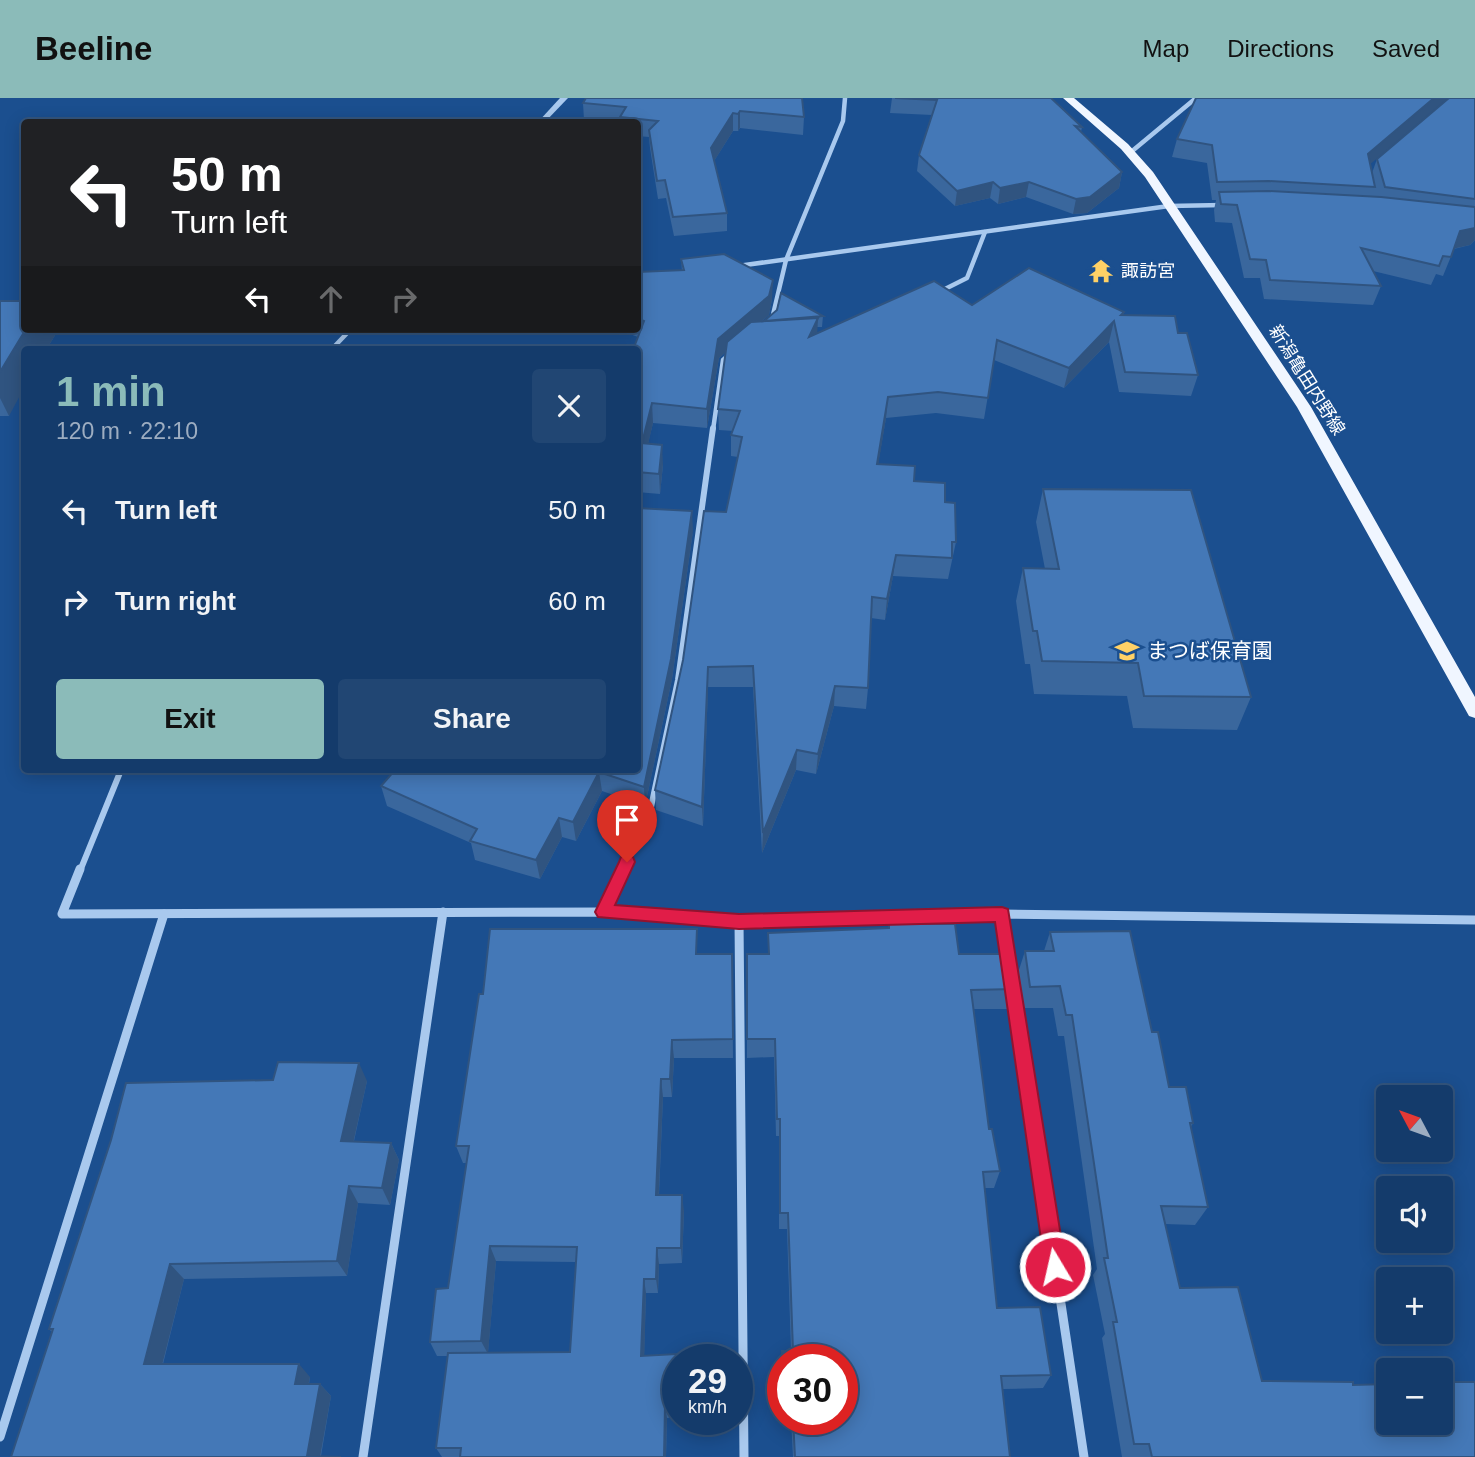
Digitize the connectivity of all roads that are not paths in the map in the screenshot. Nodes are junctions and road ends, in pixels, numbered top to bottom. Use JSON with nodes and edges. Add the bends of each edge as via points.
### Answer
{"nodes":[{"id":1,"x":564,"y":98,"type":"edge"},
{"id":2,"x":845,"y":98,"type":"edge"},
{"id":3,"x":1068,"y":98,"type":"edge"},
{"id":4,"x":1196,"y":98,"type":"edge"},
{"id":5,"x":544,"y":119,"type":"edge"},
{"id":6,"x":1131,"y":152,"type":"junction"},
{"id":7,"x":1236,"y":204,"type":"edge"},
{"id":8,"x":1168,"y":206,"type":"junction"},
{"id":9,"x":985,"y":232,"type":"junction"},
{"id":10,"x":786,"y":260,"type":"junction"},
{"id":11,"x":732,"y":267,"type":"edge"},
{"id":12,"x":933,"y":295,"type":"edge"},
{"id":13,"x":764,"y":325,"type":"edge"},
{"id":14,"x":347,"y":333,"type":"edge"},
{"id":15,"x":739,"y":345,"type":"edge"},
{"id":16,"x":335,"y":346,"type":"edge"},
{"id":17,"x":1475,"y":712,"type":"edge"},
{"id":18,"x":120,"y":773,"type":"edge"},
{"id":19,"x":443,"y":912,"type":"junction"},
{"id":20,"x":604,"y":912,"type":"junction"},
{"id":21,"x":164,"y":914,"type":"junction"},
{"id":22,"x":1002,"y":914,"type":"junction"},
{"id":23,"x":1475,"y":920,"type":"edge"},
{"id":24,"x":739,"y":921,"type":"junction"},
{"id":25,"x":0,"y":1437,"type":"edge"},
{"id":26,"x":363,"y":1457,"type":"edge"},
{"id":27,"x":744,"y":1457,"type":"edge"},
{"id":28,"x":1084,"y":1457,"type":"edge"}],
"edges":[{"from":1,"to":5,"type":"street"},
{"from":2,"to":10,"type":"street","via":[[843,121]]},
{"from":3,"to":6,"type":"main road","name":"新潟亀田内野線"},
{"from":4,"to":6,"type":"street"},
{"from":6,"to":8,"type":"main road","name":"新潟亀田内野線","via":[[1161,188]]},
{"from":7,"to":8,"type":"street"},
{"from":8,"to":9,"type":"street"},
{"from":8,"to":17,"type":"main road","name":"新潟亀田内野線","via":[[1304,407]]},
{"from":9,"to":10,"type":"street"},
{"from":9,"to":12,"type":"street","via":[[967,278]]},
{"from":10,"to":11,"type":"street"},
{"from":10,"to":13,"type":"street","via":[[773,318]]},
{"from":14,"to":16,"type":"street"},
{"from":15,"to":20,"type":"street","via":[[723,360],[678,680],[650,812]]},
{"from":18,"to":21,"type":"street","via":[[62,914]]},
{"from":19,"to":20,"type":"street"},
{"from":19,"to":21,"type":"street"},
{"from":19,"to":26,"type":"street"},
{"from":20,"to":24,"type":"street"},
{"from":21,"to":25,"type":"street"},
{"from":22,"to":23,"type":"street"},
{"from":22,"to":24,"type":"street"},
{"from":22,"to":28,"type":"street"},
{"from":24,"to":27,"type":"street"}]}
